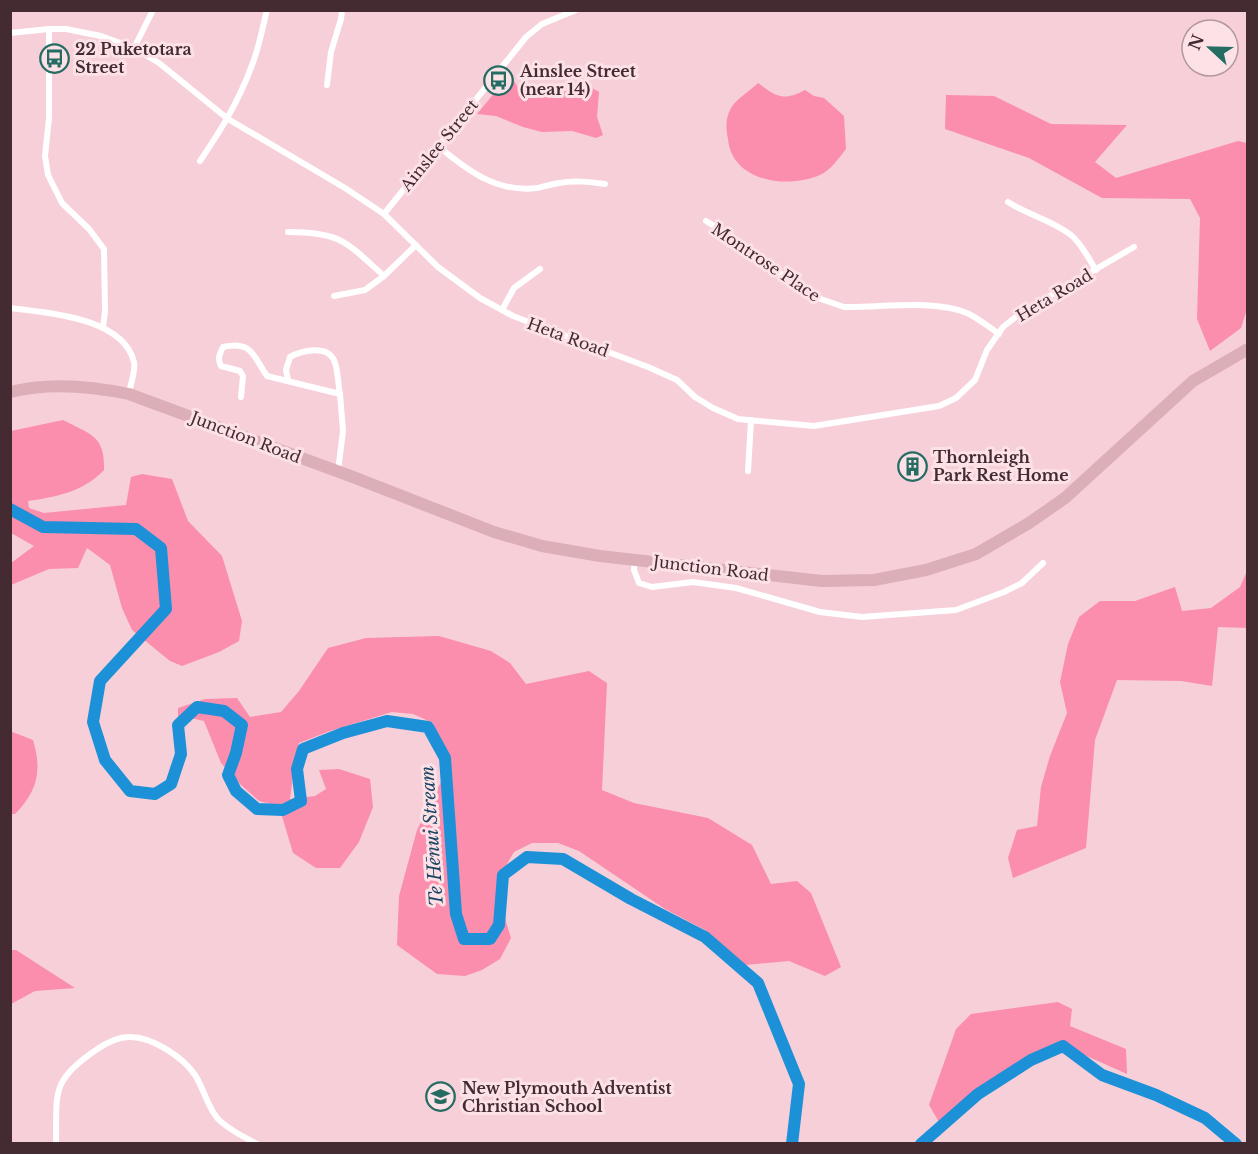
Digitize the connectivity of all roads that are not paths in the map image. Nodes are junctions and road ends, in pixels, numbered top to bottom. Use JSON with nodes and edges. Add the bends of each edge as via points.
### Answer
{"nodes":[{"id":1,"x":153,"y":10,"type":"edge"},
{"id":2,"x":267,"y":10,"type":"edge"},
{"id":3,"x":342,"y":10,"type":"edge"},
{"id":4,"x":576,"y":10,"type":"edge"},
{"id":5,"x":48,"y":29,"type":"junction"},
{"id":6,"x":10,"y":33,"type":"edge"},
{"id":7,"x":134,"y":48,"type":"junction"},
{"id":8,"x":327,"y":85,"type":"dead end"},
{"id":9,"x":228,"y":119,"type":"junction"},
{"id":10,"x":438,"y":146,"type":"junction"},
{"id":11,"x":200,"y":161,"type":"dead end"},
{"id":12,"x":605,"y":184,"type":"dead end"},
{"id":13,"x":1008,"y":202,"type":"dead end"},
{"id":14,"x":384,"y":214,"type":"junction"},
{"id":15,"x":706,"y":221,"type":"dead end"},
{"id":16,"x":288,"y":232,"type":"dead end"},
{"id":17,"x":416,"y":245,"type":"junction"},
{"id":18,"x":1134,"y":247,"type":"dead end"},
{"id":19,"x":540,"y":269,"type":"dead end"},
{"id":20,"x":1096,"y":270,"type":"junction"},
{"id":21,"x":384,"y":276,"type":"junction"},
{"id":22,"x":334,"y":296,"type":"dead end"},
{"id":23,"x":10,"y":308,"type":"edge"},
{"id":24,"x":502,"y":310,"type":"junction"},
{"id":25,"x":103,"y":328,"type":"junction"},
{"id":26,"x":999,"y":334,"type":"junction"},
{"id":27,"x":1248,"y":349,"type":"edge"},
{"id":28,"x":288,"y":380,"type":"junction"},
{"id":29,"x":10,"y":392,"type":"edge"},
{"id":30,"x":129,"y":394,"type":"junction"},
{"id":31,"x":340,"y":394,"type":"junction"},
{"id":32,"x":241,"y":396,"type":"dead end"},
{"id":33,"x":752,"y":420,"type":"junction"},
{"id":34,"x":338,"y":471,"type":"junction"},
{"id":35,"x":748,"y":471,"type":"dead end"},
{"id":36,"x":635,"y":559,"type":"junction"},
{"id":37,"x":1043,"y":563,"type":"dead end"},
{"id":38,"x":56,"y":1143,"type":"edge"},
{"id":39,"x":257,"y":1143,"type":"edge"}],
"edges":[{"from":1,"to":7,"type":"street"},
{"from":2,"to":9,"type":"street","via":[[253,63]]},
{"from":3,"to":8,"type":"street"},
{"from":4,"to":10,"type":"street","name":"Ainslee Street","via":[[542,24],[526,37]]},
{"from":5,"to":6,"type":"street","name":"Heta Road"},
{"from":5,"to":7,"type":"street","name":"Heta Road","via":[[101,36]]},
{"from":5,"to":25,"type":"street","via":[[48,175],[62,203],[104,249]]},
{"from":7,"to":9,"type":"street","name":"Heta Road","via":[[159,63]]},
{"from":9,"to":11,"type":"street"},
{"from":9,"to":14,"type":"street","name":"Heta Road"},
{"from":10,"to":12,"type":"street","via":[[472,174],[504,187],[536,188],[584,181]]},
{"from":10,"to":14,"type":"street","name":"Ainslee Street"},
{"from":13,"to":20,"type":"street","via":[[1073,236]]},
{"from":14,"to":17,"type":"street","name":"Heta Road"},
{"from":15,"to":26,"type":"street","name":"Montrose Place","via":[[812,296],[831,304],[945,308],[967,313]]},
{"from":16,"to":21,"type":"street","via":[[330,235],[346,242]]},
{"from":17,"to":21,"type":"street"},
{"from":17,"to":24,"type":"street","name":"Heta Road","via":[[450,278]]},
{"from":18,"to":20,"type":"street","name":"Heta Road"},
{"from":19,"to":24,"type":"street","via":[[514,288]]},
{"from":20,"to":26,"type":"street","name":"Heta Road","via":[[1022,312]]},
{"from":21,"to":22,"type":"street","via":[[365,290]]},
{"from":23,"to":25,"type":"street","via":[[67,315]]},
{"from":24,"to":33,"type":"street","name":"Heta Road","via":[[648,367],[677,380],[695,398],[713,408],[738,419]]},
{"from":25,"to":30,"type":"street","via":[[125,345],[134,363]]},
{"from":26,"to":33,"type":"street","name":"Heta Road","via":[[987,350],[975,380],[956,398],[939,406],[813,426]]},
{"from":27,"to":36,"type":"highway","name":"Junction Road","via":[[1193,381],[1065,498],[976,554],[926,570],[874,580],[822,581]]},
{"from":28,"to":31,"type":"street"},
{"from":28,"to":31,"type":"street","via":[[290,357],[308,350],[318,351],[334,360]]},
{"from":28,"to":32,"type":"street","via":[[267,376],[255,353],[248,349],[223,347],[219,362],[240,371]]},
{"from":29,"to":30,"type":"highway","name":"Junction Road","via":[[70,386]]},
{"from":30,"to":34,"type":"highway","name":"Junction Road"},
{"from":31,"to":34,"type":"street","via":[[343,431]]},
{"from":33,"to":35,"type":"street"},
{"from":34,"to":36,"type":"highway","name":"Junction Road","via":[[494,532],[543,546]]},
{"from":36,"to":37,"type":"street","via":[[639,583],[652,587],[693,582],[736,588],[820,612],[862,617],[956,610],[1022,583]]},
{"from":38,"to":39,"type":"street","via":[[58,1091],[64,1077],[105,1044],[132,1037],[147,1040],[181,1058],[220,1121]]}]}
